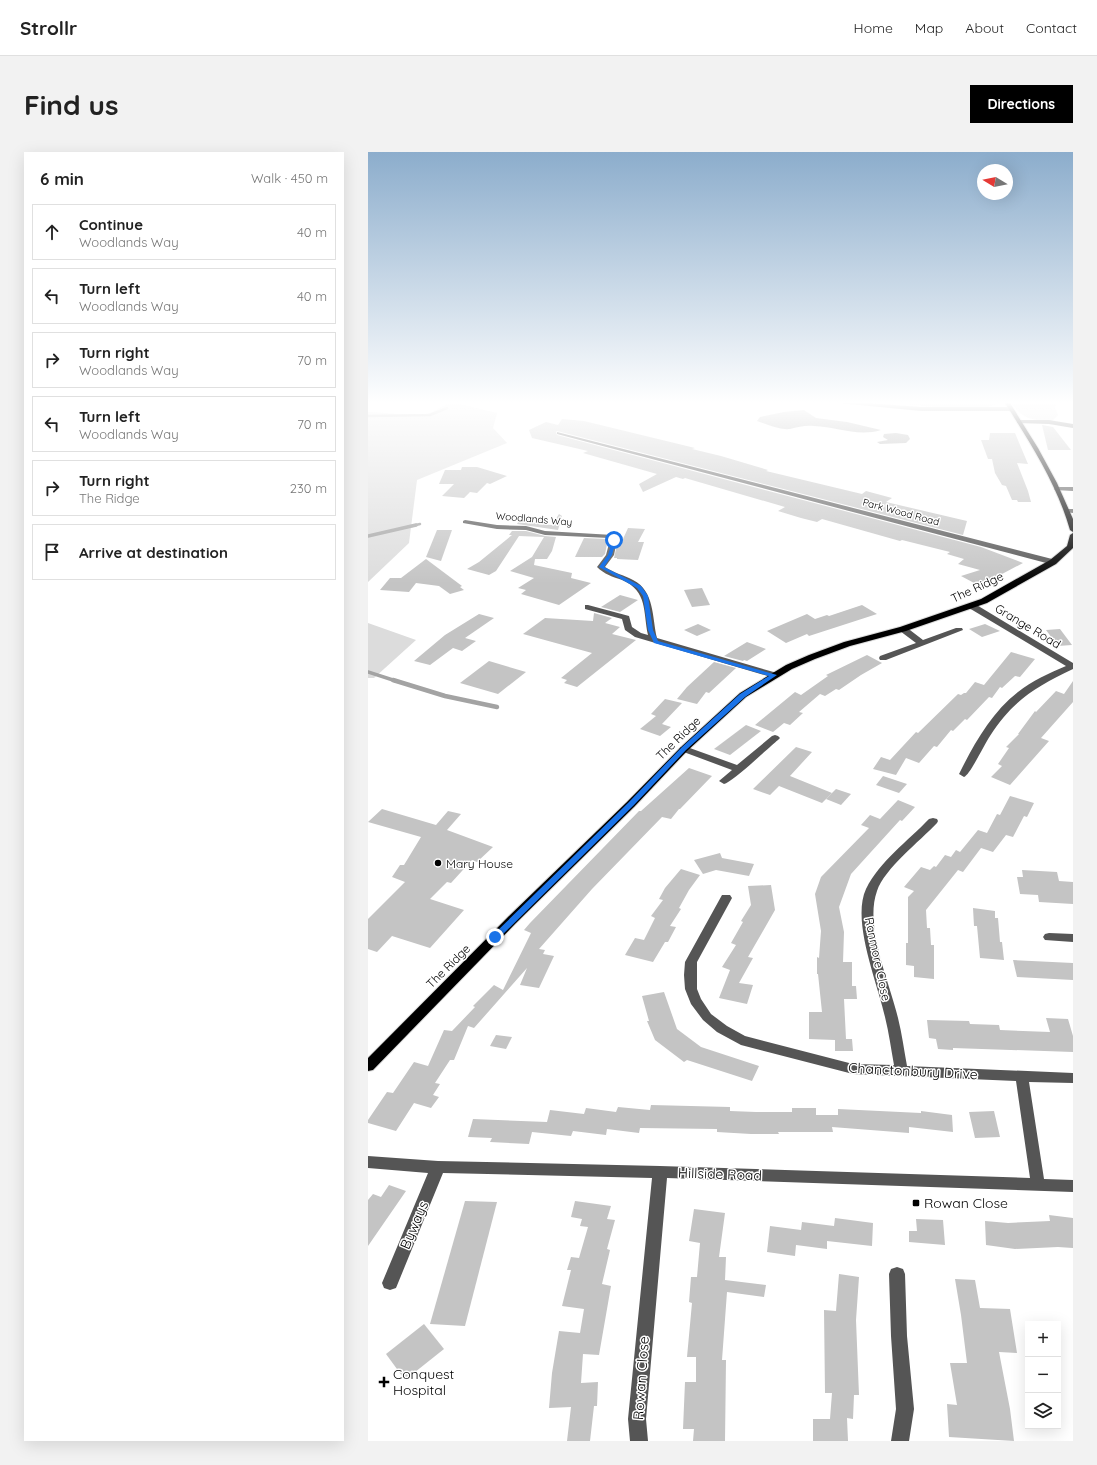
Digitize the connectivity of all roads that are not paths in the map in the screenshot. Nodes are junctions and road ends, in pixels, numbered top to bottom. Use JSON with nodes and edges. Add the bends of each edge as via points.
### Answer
{"nodes":[{"id":1,"x":674,"y":463,"type":"edge"},
{"id":2,"x":1044,"y":463,"type":"edge"},
{"id":3,"x":1057,"y":489,"type":"junction"},
{"id":4,"x":1073,"y":489,"type":"edge"},
{"id":5,"x":1070,"y":511,"type":"edge"},
{"id":6,"x":465,"y":522,"type":"dead end"},
{"id":7,"x":1073,"y":530,"type":"edge"},
{"id":8,"x":1073,"y":535,"type":"edge"},
{"id":9,"x":1053,"y":562,"type":"junction"},
{"id":10,"x":972,"y":606,"type":"junction"},
{"id":11,"x":588,"y":607,"type":"dead end"},
{"id":12,"x":903,"y":629,"type":"junction"},
{"id":13,"x":959,"y":630,"type":"dead end"},
{"id":14,"x":653,"y":639,"type":"junction"},
{"id":15,"x":920,"y":644,"type":"junction"},
{"id":16,"x":883,"y":658,"type":"dead end"},
{"id":17,"x":1073,"y":666,"type":"edge"},
{"id":18,"x":774,"y":675,"type":"junction"},
{"id":19,"x":775,"y":738,"type":"dead end"},
{"id":20,"x":684,"y":749,"type":"junction"},
{"id":21,"x":739,"y":769,"type":"junction"},
{"id":22,"x":964,"y":774,"type":"dead end"},
{"id":23,"x":724,"y":781,"type":"dead end"},
{"id":24,"x":933,"y":821,"type":"dead end"},
{"id":25,"x":726,"y":898,"type":"dead end"},
{"id":26,"x":1049,"y":937,"type":"dead end"},
{"id":27,"x":1073,"y":938,"type":"edge"},
{"id":28,"x":368,"y":1066,"type":"edge"},
{"id":29,"x":902,"y":1072,"type":"junction"},
{"id":30,"x":1022,"y":1076,"type":"junction"},
{"id":31,"x":1073,"y":1078,"type":"edge"},
{"id":32,"x":368,"y":1162,"type":"edge"},
{"id":33,"x":438,"y":1167,"type":"junction"},
{"id":34,"x":660,"y":1172,"type":"junction"},
{"id":35,"x":1038,"y":1185,"type":"junction"},
{"id":36,"x":1073,"y":1186,"type":"edge"},
{"id":37,"x":897,"y":1274,"type":"dead end"},
{"id":38,"x":390,"y":1283,"type":"dead end"},
{"id":39,"x":639,"y":1441,"type":"edge"},
{"id":40,"x":900,"y":1441,"type":"edge"}],
"edges":[{"from":1,"to":9,"type":"street","name":"Park Wood Road"},
{"from":2,"to":3,"type":"main road"},
{"from":3,"to":4,"type":"street"},
{"from":3,"to":5,"type":"main road"},
{"from":5,"to":7,"type":"main road"},
{"from":6,"to":14,"type":"street","name":"Woodlands Way","via":[[526,528],[545,533],[611,536],[614,540],[610,555],[601,567],[639,587],[645,596]]},
{"from":8,"to":9,"type":"main road","name":"The Ridge","via":[[1070,547]]},
{"from":9,"to":10,"type":"main road","name":"The Ridge"},
{"from":10,"to":12,"type":"main road","name":"The Ridge"},
{"from":10,"to":17,"type":"street","name":"Grange Road"},
{"from":11,"to":14,"type":"street","via":[[626,618],[628,628],[638,636]]},
{"from":12,"to":15,"type":"street"},
{"from":12,"to":18,"type":"main road","name":"The Ridge","via":[[848,644]]},
{"from":13,"to":15,"type":"street"},
{"from":14,"to":18,"type":"street","via":[[656,642]]},
{"from":15,"to":16,"type":"street"},
{"from":17,"to":22,"type":"street","via":[[1029,689],[1014,700],[990,728]]},
{"from":18,"to":20,"type":"main road","name":"The Ridge","via":[[742,695]]},
{"from":19,"to":21,"type":"street"},
{"from":20,"to":21,"type":"street"},
{"from":20,"to":28,"type":"main road","name":"The Ridge"},
{"from":21,"to":23,"type":"street"},
{"from":24,"to":29,"type":"street","name":"Ranmore Close","via":[[881,875],[871,890],[867,909]]},
{"from":25,"to":29,"type":"street","name":"Chanctonbury Drive","via":[[691,962],[691,988],[695,1001],[707,1017],[741,1040],[854,1069]]},
{"from":26,"to":27,"type":"street"},
{"from":29,"to":30,"type":"street","name":"Chanctonbury Drive"},
{"from":30,"to":31,"type":"street","name":"Chanctonbury Drive"},
{"from":30,"to":35,"type":"street"},
{"from":32,"to":33,"type":"street","name":"Hillside Road"},
{"from":33,"to":34,"type":"street","name":"Hillside Road"},
{"from":33,"to":38,"type":"street","name":"Byways"},
{"from":34,"to":35,"type":"street","name":"Hillside Road"},
{"from":34,"to":39,"type":"street","name":"Rowan Close","via":[[637,1419]]},
{"from":35,"to":36,"type":"street","name":"Hillside Road"},
{"from":37,"to":40,"type":"street","via":[[905,1409]]}]}
